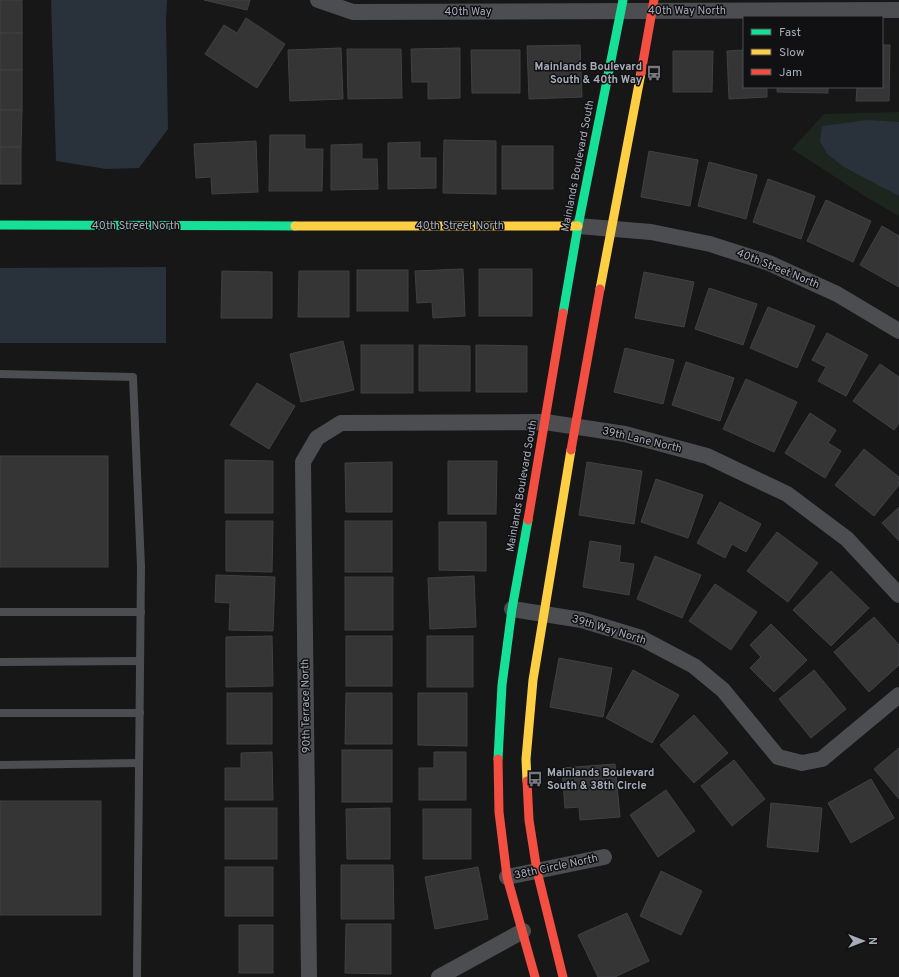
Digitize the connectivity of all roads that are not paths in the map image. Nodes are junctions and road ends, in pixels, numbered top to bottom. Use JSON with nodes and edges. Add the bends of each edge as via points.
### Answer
{"nodes":[{"id":1,"x":318,"y":0,"type":"edge"},
{"id":2,"x":621,"y":6,"type":"edge"},
{"id":3,"x":653,"y":6,"type":"edge"},
{"id":4,"x":899,"y":10,"type":"edge"},
{"id":5,"x":0,"y":225,"type":"edge"},
{"id":6,"x":578,"y":226,"type":"junction"},
{"id":7,"x":612,"y":229,"type":"junction"},
{"id":8,"x":899,"y":331,"type":"edge"},
{"id":9,"x":0,"y":374,"type":"edge"},
{"id":10,"x":545,"y":422,"type":"junction"},
{"id":11,"x":575,"y":426,"type":"junction"},
{"id":12,"x":317,"y":438,"type":"joint"},
{"id":13,"x":899,"y":595,"type":"edge"},
{"id":14,"x":512,"y":609,"type":"junction"},
{"id":15,"x":0,"y":612,"type":"edge"},
{"id":16,"x":141,"y":612,"type":"junction"},
{"id":17,"x":544,"y":614,"type":"junction"},
{"id":18,"x":140,"y":661,"type":"junction"},
{"id":19,"x":0,"y":662,"type":"edge"},
{"id":20,"x":899,"y":695,"type":"edge"},
{"id":21,"x":0,"y":713,"type":"edge"},
{"id":22,"x":140,"y":713,"type":"junction"},
{"id":23,"x":139,"y":763,"type":"junction"},
{"id":24,"x":0,"y":764,"type":"edge"},
{"id":25,"x":604,"y":857,"type":"dead end"},
{"id":26,"x":537,"y":871,"type":"junction"},
{"id":27,"x":507,"y":877,"type":"junction"},
{"id":28,"x":523,"y":931,"type":"junction"},
{"id":29,"x":137,"y":977,"type":"edge"},
{"id":30,"x":309,"y":977,"type":"edge"},
{"id":31,"x":439,"y":977,"type":"edge"},
{"id":32,"x":535,"y":977,"type":"edge"},
{"id":33,"x":563,"y":977,"type":"edge"}],
"edges":[{"from":1,"to":2,"type":"street","name":"40th Way","via":[[353,12]]},
{"from":2,"to":3,"type":"street","name":"40th Way North"},
{"from":2,"to":6,"type":"street","name":"Mainlands Boulevard South"},
{"from":3,"to":4,"type":"street","name":"40th Way North"},
{"from":3,"to":7,"type":"street"},
{"from":5,"to":6,"type":"street","name":"40th Street North"},
{"from":6,"to":7,"type":"street","name":"40th Street North"},
{"from":6,"to":10,"type":"street","name":"Mainlands Boulevard South"},
{"from":7,"to":8,"type":"street","name":"40th Street North","via":[[651,232],[710,244],[770,263],[837,294]]},
{"from":7,"to":11,"type":"street"},
{"from":9,"to":16,"type":"lane","via":[[133,377]]},
{"from":10,"to":11,"type":"street","name":"39th Lane North"},
{"from":10,"to":12,"type":"street","name":"39th Lane North","via":[[341,423]]},
{"from":10,"to":14,"type":"street","name":"Mainlands Boulevard South"},
{"from":11,"to":13,"type":"street","name":"39th Lane North","via":[[625,434],[707,456],[787,494],[847,539]]},
{"from":11,"to":17,"type":"street"},
{"from":12,"to":30,"type":"street","name":"90th Terrace North","via":[[303,462]]},
{"from":14,"to":17,"type":"street","name":"39th Way North"},
{"from":14,"to":27,"type":"street","name":"Mainlands Boulevard South","via":[[502,685],[498,751],[499,812]]},
{"from":15,"to":16,"type":"lane"},
{"from":16,"to":18,"type":"lane"},
{"from":17,"to":20,"type":"street","name":"39th Way North","via":[[582,620],[641,638],[694,666],[723,690],[778,757],[802,763],[822,759]]},
{"from":17,"to":26,"type":"street","via":[[533,680],[526,759],[529,820]]},
{"from":18,"to":19,"type":"lane"},
{"from":18,"to":22,"type":"lane"},
{"from":21,"to":22,"type":"lane"},
{"from":22,"to":23,"type":"lane"},
{"from":23,"to":24,"type":"lane"},
{"from":23,"to":29,"type":"lane"},
{"from":25,"to":26,"type":"street","name":"38th Circle North"},
{"from":26,"to":27,"type":"street","name":"38th Circle North"},
{"from":26,"to":33,"type":"street"},
{"from":27,"to":28,"type":"street","name":"Mainlands Boulevard South"},
{"from":28,"to":31,"type":"street"},
{"from":28,"to":32,"type":"street","name":"Mainlands Boulevard South"}]}
